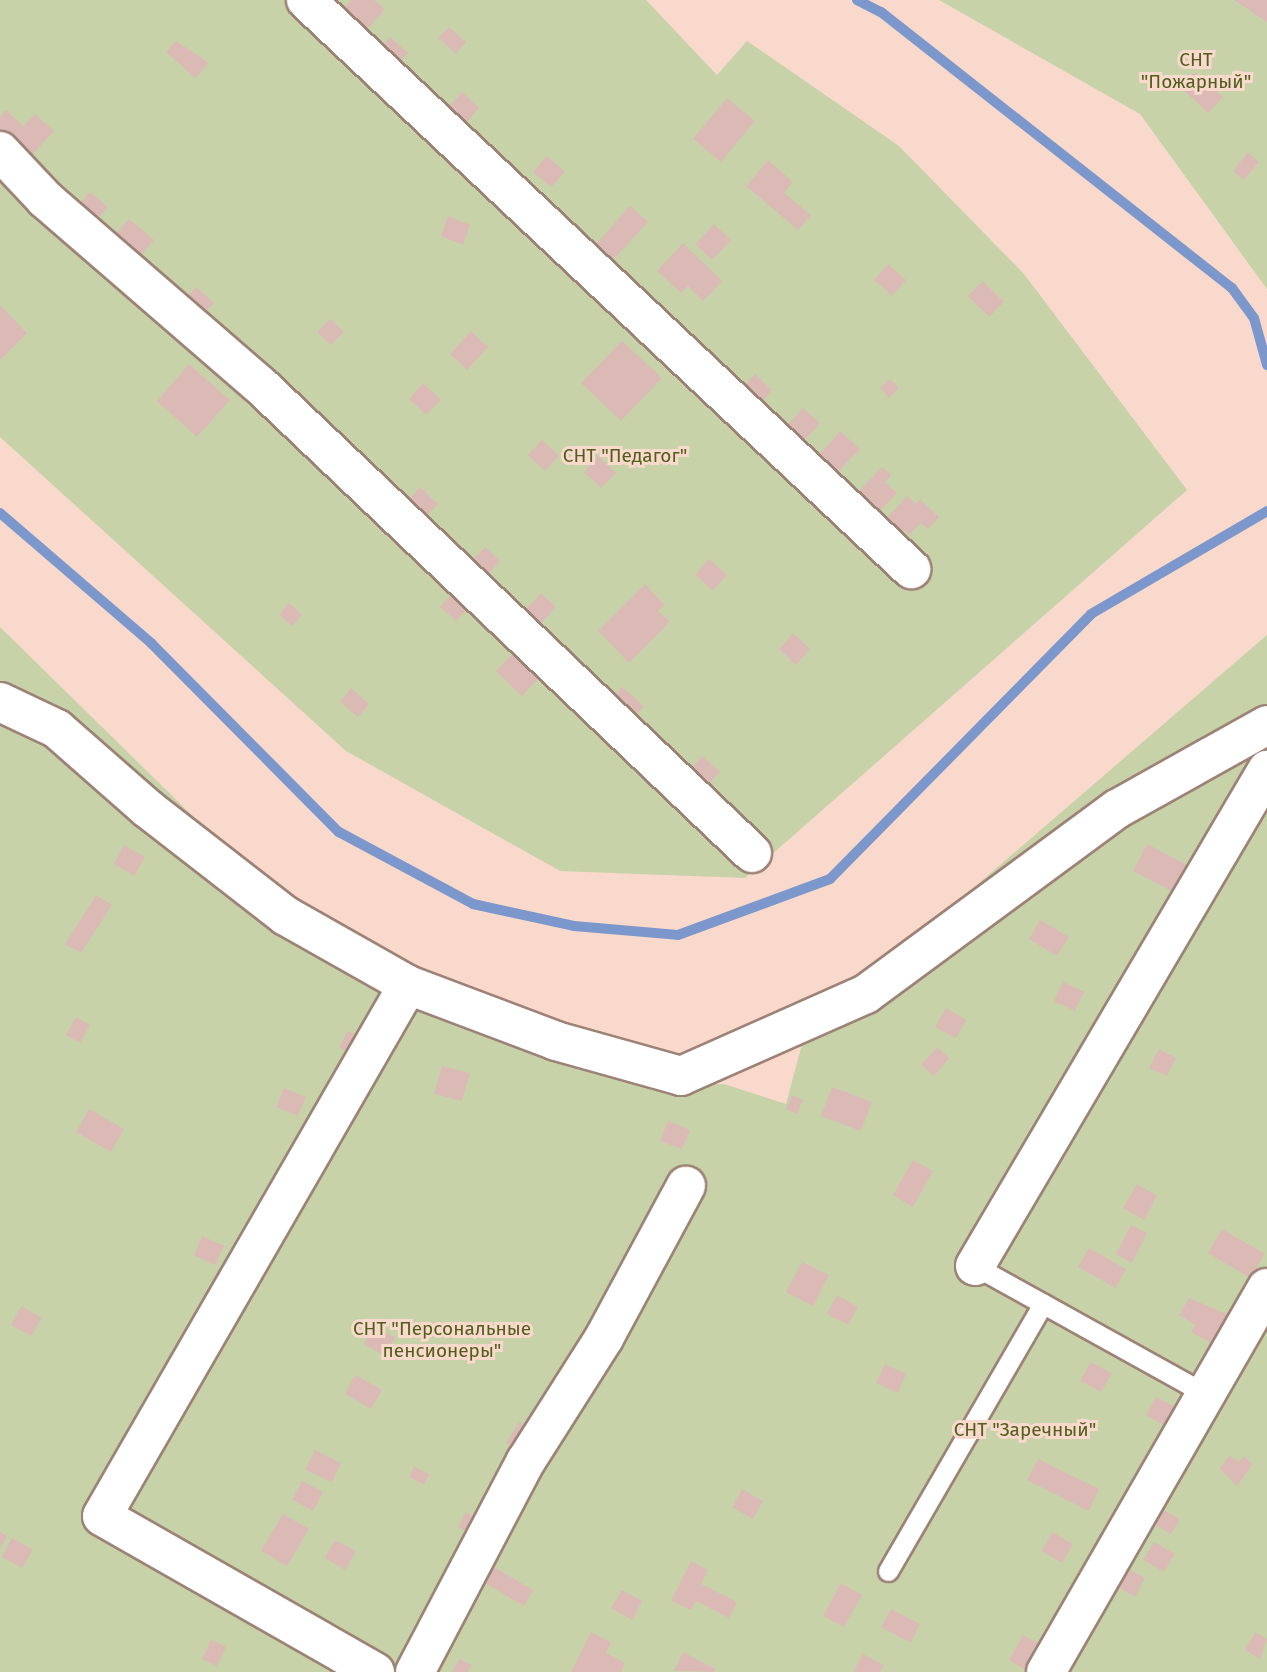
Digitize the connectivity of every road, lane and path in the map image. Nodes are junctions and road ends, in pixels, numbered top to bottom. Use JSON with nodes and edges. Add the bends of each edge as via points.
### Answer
{"nodes":[{"id":1,"x":306,"y":0,"type":"edge"},
{"id":2,"x":0,"y":151,"type":"edge"},
{"id":3,"x":911,"y":569,"type":"dead end"},
{"id":4,"x":0,"y":702,"type":"edge"},
{"id":5,"x":1267,"y":725,"type":"edge"},
{"id":6,"x":1267,"y":770,"type":"edge"},
{"id":7,"x":752,"y":853,"type":"dead end"},
{"id":8,"x":408,"y":985,"type":"junction"},
{"id":9,"x":686,"y":1186,"type":"dead end"},
{"id":10,"x":975,"y":1266,"type":"joint"},
{"id":11,"x":1267,"y":1288,"type":"edge"},
{"id":12,"x":1044,"y":1304,"type":"junction"},
{"id":13,"x":1206,"y":1394,"type":"junction"},
{"id":14,"x":888,"y":1571,"type":"dead end"},
{"id":15,"x":374,"y":1672,"type":"edge"},
{"id":16,"x":415,"y":1672,"type":"edge"},
{"id":17,"x":1046,"y":1672,"type":"edge"}],
"edges":[{"from":1,"to":3,"type":"street"},
{"from":2,"to":7,"type":"street","via":[[45,200],[260,385]]},
{"from":4,"to":8,"type":"street","via":[[57,729],[148,809],[286,916]]},
{"from":5,"to":8,"type":"street","via":[[1116,809],[866,993],[681,1076],[556,1041]]},
{"from":6,"to":10,"type":"street"},
{"from":8,"to":15,"type":"street","via":[[102,1516]]},
{"from":9,"to":16,"type":"street","via":[[604,1338],[526,1461]]},
{"from":10,"to":12,"type":"lane"},
{"from":11,"to":13,"type":"street"},
{"from":12,"to":13,"type":"lane"},
{"from":12,"to":14,"type":"lane"},
{"from":13,"to":17,"type":"street"}]}
